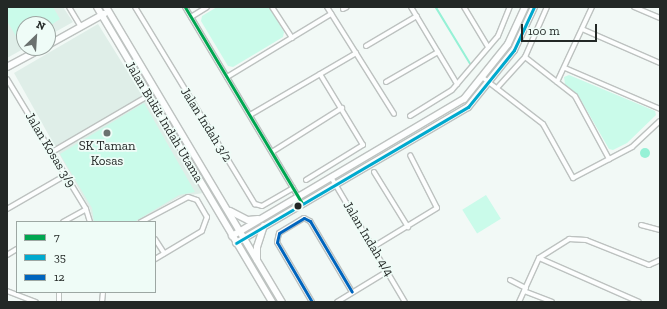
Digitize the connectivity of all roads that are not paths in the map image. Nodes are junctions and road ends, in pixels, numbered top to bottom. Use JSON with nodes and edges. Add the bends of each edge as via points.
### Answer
{"nodes":[{"id":1,"x":69,"y":7,"type":"edge"},
{"id":2,"x":97,"y":7,"type":"edge"},
{"id":3,"x":136,"y":7,"type":"edge"},
{"id":4,"x":185,"y":7,"type":"edge"},
{"id":5,"x":207,"y":7,"type":"edge"},
{"id":6,"x":272,"y":7,"type":"edge"},
{"id":7,"x":327,"y":7,"type":"edge"},
{"id":8,"x":411,"y":7,"type":"edge"},
{"id":9,"x":464,"y":7,"type":"edge"},
{"id":10,"x":510,"y":7,"type":"edge"},
{"id":11,"x":525,"y":7,"type":"edge"},
{"id":12,"x":534,"y":7,"type":"edge"},
{"id":13,"x":547,"y":7,"type":"edge"},
{"id":14,"x":592,"y":7,"type":"edge"},
{"id":15,"x":634,"y":7,"type":"edge"},
{"id":16,"x":107,"y":9,"type":"edge"},
{"id":17,"x":331,"y":14,"type":"junction"},
{"id":18,"x":102,"y":16,"type":"junction"},
{"id":19,"x":417,"y":16,"type":"junction"},
{"id":20,"x":191,"y":17,"type":"junction"},
{"id":21,"x":660,"y":18,"type":"edge"},
{"id":22,"x":81,"y":27,"type":"junction"},
{"id":23,"x":582,"y":29,"type":"junction"},
{"id":24,"x":292,"y":38,"type":"junction"},
{"id":25,"x":56,"y":41,"type":"edge"},
{"id":26,"x":366,"y":46,"type":"dead end"},
{"id":27,"x":488,"y":47,"type":"junction"},
{"id":28,"x":438,"y":52,"type":"junction"},
{"id":29,"x":356,"y":53,"type":"junction"},
{"id":30,"x":27,"y":56,"type":"edge"},
{"id":31,"x":526,"y":57,"type":"junction"},
{"id":32,"x":660,"y":62,"type":"edge"},
{"id":33,"x":7,"y":67,"type":"edge"},
{"id":34,"x":565,"y":68,"type":"junction"},
{"id":35,"x":320,"y":74,"type":"junction"},
{"id":36,"x":227,"y":77,"type":"junction"},
{"id":37,"x":482,"y":77,"type":"junction"},
{"id":38,"x":7,"y":79,"type":"edge"},
{"id":39,"x":386,"y":82,"type":"dead end"},
{"id":40,"x":489,"y":82,"type":"junction"},
{"id":41,"x":557,"y":82,"type":"junction"},
{"id":42,"x":457,"y":84,"type":"junction"},
{"id":43,"x":497,"y":88,"type":"junction"},
{"id":44,"x":148,"y":96,"type":"junction"},
{"id":45,"x":342,"y":108,"type":"junction"},
{"id":46,"x":660,"y":109,"type":"edge"},
{"id":47,"x":394,"y":114,"type":"dead end"},
{"id":48,"x":250,"y":115,"type":"junction"},
{"id":49,"x":410,"y":116,"type":"dead end"},
{"id":50,"x":660,"y":121,"type":"edge"},
{"id":51,"x":52,"y":152,"type":"junction"},
{"id":52,"x":272,"y":152,"type":"junction"},
{"id":53,"x":410,"y":155,"type":"dead end"},
{"id":54,"x":609,"y":159,"type":"junction"},
{"id":55,"x":374,"y":172,"type":"dead end"},
{"id":56,"x":66,"y":175,"type":"junction"},
{"id":57,"x":331,"y":176,"type":"junction"},
{"id":58,"x":306,"y":180,"type":"dead end"},
{"id":59,"x":335,"y":183,"type":"junction"},
{"id":60,"x":293,"y":188,"type":"junction"},
{"id":61,"x":298,"y":196,"type":"junction"},
{"id":62,"x":302,"y":202,"type":"junction"},
{"id":63,"x":226,"y":207,"type":"junction"},
{"id":64,"x":7,"y":209,"type":"edge"},
{"id":65,"x":86,"y":209,"type":"junction"},
{"id":66,"x":260,"y":219,"type":"junction"},
{"id":67,"x":65,"y":221,"type":"edge"},
{"id":68,"x":90,"y":221,"type":"edge"},
{"id":69,"x":143,"y":221,"type":"edge"},
{"id":70,"x":641,"y":225,"type":"dead end"},
{"id":71,"x":264,"y":226,"type":"junction"},
{"id":72,"x":408,"y":227,"type":"junction"},
{"id":73,"x":660,"y":230,"type":"edge"},
{"id":74,"x":240,"y":231,"type":"junction"},
{"id":75,"x":232,"y":236,"type":"junction"},
{"id":76,"x":244,"y":238,"type":"junction"},
{"id":77,"x":156,"y":241,"type":"edge"},
{"id":78,"x":236,"y":243,"type":"junction"},
{"id":79,"x":373,"y":247,"type":"junction"},
{"id":80,"x":16,"y":250,"type":"edge"},
{"id":81,"x":164,"y":253,"type":"junction"},
{"id":82,"x":7,"y":255,"type":"edge"},
{"id":83,"x":156,"y":258,"type":"edge"},
{"id":84,"x":539,"y":258,"type":"junction"},
{"id":85,"x":660,"y":260,"type":"edge"},
{"id":86,"x":257,"y":261,"type":"junction"},
{"id":87,"x":388,"y":270,"type":"junction"},
{"id":88,"x":510,"y":280,"type":"dead end"},
{"id":89,"x":525,"y":289,"type":"junction"},
{"id":90,"x":7,"y":291,"type":"edge"},
{"id":91,"x":352,"y":292,"type":"junction"},
{"id":92,"x":36,"y":302,"type":"edge"},
{"id":93,"x":272,"y":302,"type":"edge"},
{"id":94,"x":282,"y":302,"type":"edge"},
{"id":95,"x":312,"y":302,"type":"edge"},
{"id":96,"x":337,"y":302,"type":"edge"},
{"id":97,"x":405,"y":302,"type":"edge"},
{"id":98,"x":519,"y":302,"type":"edge"},
{"id":99,"x":552,"y":302,"type":"edge"},
{"id":100,"x":639,"y":302,"type":"edge"}],
"edges":[{"from":1,"to":22,"type":"street"},
{"from":2,"to":18,"type":"street","name":"Jalan Bukit Indah Utama"},
{"from":3,"to":60,"type":"street","name":"Jalan Indah 3/2","via":[[254,204],[262,206]]},
{"from":4,"to":20,"type":"street"},
{"from":5,"to":20,"type":"street"},
{"from":6,"to":24,"type":"street"},
{"from":7,"to":17,"type":"street"},
{"from":8,"to":19,"type":"street"},
{"from":9,"to":27,"type":"street"},
{"from":10,"to":27,"type":"street","via":[[498,36]]},
{"from":11,"to":37,"type":"street","via":[[508,44]]},
{"from":12,"to":40,"type":"street","via":[[514,50]]},
{"from":13,"to":31,"type":"street"},
{"from":14,"to":23,"type":"street"},
{"from":15,"to":21,"type":"street"},
{"from":16,"to":18,"type":"street"},
{"from":16,"to":63,"type":"street","name":"Jalan Bukit Indah Utama"},
{"from":17,"to":24,"type":"street"},
{"from":17,"to":29,"type":"street"},
{"from":18,"to":22,"type":"street"},
{"from":18,"to":44,"type":"street","name":"Jalan Bukit Indah Utama"},
{"from":19,"to":26,"type":"street"},
{"from":19,"to":28,"type":"street"},
{"from":20,"to":36,"type":"street"},
{"from":22,"to":25,"type":"street"},
{"from":23,"to":32,"type":"street"},
{"from":23,"to":34,"type":"street"},
{"from":24,"to":36,"type":"street"},
{"from":27,"to":42,"type":"street"},
{"from":28,"to":39,"type":"street"},
{"from":28,"to":42,"type":"street"},
{"from":29,"to":35,"type":"street"},
{"from":29,"to":47,"type":"street"},
{"from":30,"to":33,"type":"street"},
{"from":31,"to":41,"type":"street"},
{"from":31,"to":43,"type":"street"},
{"from":34,"to":41,"type":"street"},
{"from":34,"to":46,"type":"street"},
{"from":35,"to":45,"type":"street"},
{"from":35,"to":48,"type":"street"},
{"from":36,"to":48,"type":"street"},
{"from":37,"to":40,"type":"street"},
{"from":37,"to":57,"type":"street","via":[[460,102]]},
{"from":38,"to":51,"type":"street","name":"Jalan Kosas 3/9"},
{"from":40,"to":43,"type":"street"},
{"from":40,"to":59,"type":"street","via":[[468,107]]},
{"from":41,"to":54,"type":"street","via":[[575,96]]},
{"from":42,"to":49,"type":"street"},
{"from":43,"to":54,"type":"street","via":[[543,124],[573,178]]},
{"from":44,"to":51,"type":"street"},
{"from":44,"to":75,"type":"street","name":"Jalan Bukit Indah Utama"},
{"from":45,"to":52,"type":"street"},
{"from":45,"to":58,"type":"street","via":[[363,145]]},
{"from":48,"to":52,"type":"street"},
{"from":50,"to":54,"type":"street","via":[[632,147]]},
{"from":51,"to":56,"type":"street","name":"Jalan Kosas 3/9"},
{"from":52,"to":60,"type":"street"},
{"from":53,"to":72,"type":"street","via":[[438,208]]},
{"from":55,"to":72,"type":"street"},
{"from":56,"to":64,"type":"street"},
{"from":56,"to":65,"type":"street","name":"Jalan Kosas 3/9"},
{"from":57,"to":59,"type":"street","name":"Jalan Indah 4/4"},
{"from":57,"to":61,"type":"street"},
{"from":59,"to":62,"type":"street"},
{"from":59,"to":79,"type":"street","name":"Jalan Indah 4/4"},
{"from":60,"to":61,"type":"street"},
{"from":61,"to":62,"type":"street"},
{"from":61,"to":66,"type":"street"},
{"from":62,"to":71,"type":"street"},
{"from":63,"to":66,"type":"street","via":[[236,216]]},
{"from":63,"to":74,"type":"street","name":"Jalan Bukit Indah Utama"},
{"from":65,"to":67,"type":"street"},
{"from":65,"to":68,"type":"street","name":"Jalan Kosas 3/9"},
{"from":66,"to":74,"type":"street"},
{"from":69,"to":81,"type":"street","via":[[188,196],[196,200],[207,217],[202,230]]},
{"from":70,"to":73,"type":"street"},
{"from":71,"to":76,"type":"street"},
{"from":71,"to":86,"type":"street","via":[[257,247]]},
{"from":72,"to":79,"type":"street"},
{"from":74,"to":75,"type":"street"},
{"from":74,"to":76,"type":"street","name":"Jalan Bukit Indah Utama"},
{"from":75,"to":78,"type":"street","name":"Jalan Bukit Indah Utama"},
{"from":76,"to":78,"type":"street"},
{"from":76,"to":86,"type":"street","name":"Jalan Bukit Indah Utama"},
{"from":77,"to":81,"type":"street"},
{"from":78,"to":93,"type":"street","name":"Jalan Bukit Indah Utama"},
{"from":79,"to":87,"type":"street","name":"Jalan Indah 4/4"},
{"from":80,"to":82,"type":"street"},
{"from":81,"to":83,"type":"street"},
{"from":84,"to":85,"type":"street","via":[[578,237],[649,265]]},
{"from":84,"to":89,"type":"street"},
{"from":84,"to":100,"type":"street"},
{"from":86,"to":94,"type":"street","name":"Jalan Bukit Indah Utama"},
{"from":87,"to":91,"type":"street"},
{"from":87,"to":97,"type":"street","name":"Jalan Indah 4/4"},
{"from":88,"to":89,"type":"street"},
{"from":89,"to":98,"type":"street"},
{"from":89,"to":99,"type":"street"},
{"from":90,"to":92,"type":"street"},
{"from":91,"to":95,"type":"street","via":[[308,218],[280,233],[277,242]]},
{"from":91,"to":96,"type":"street"}]}
